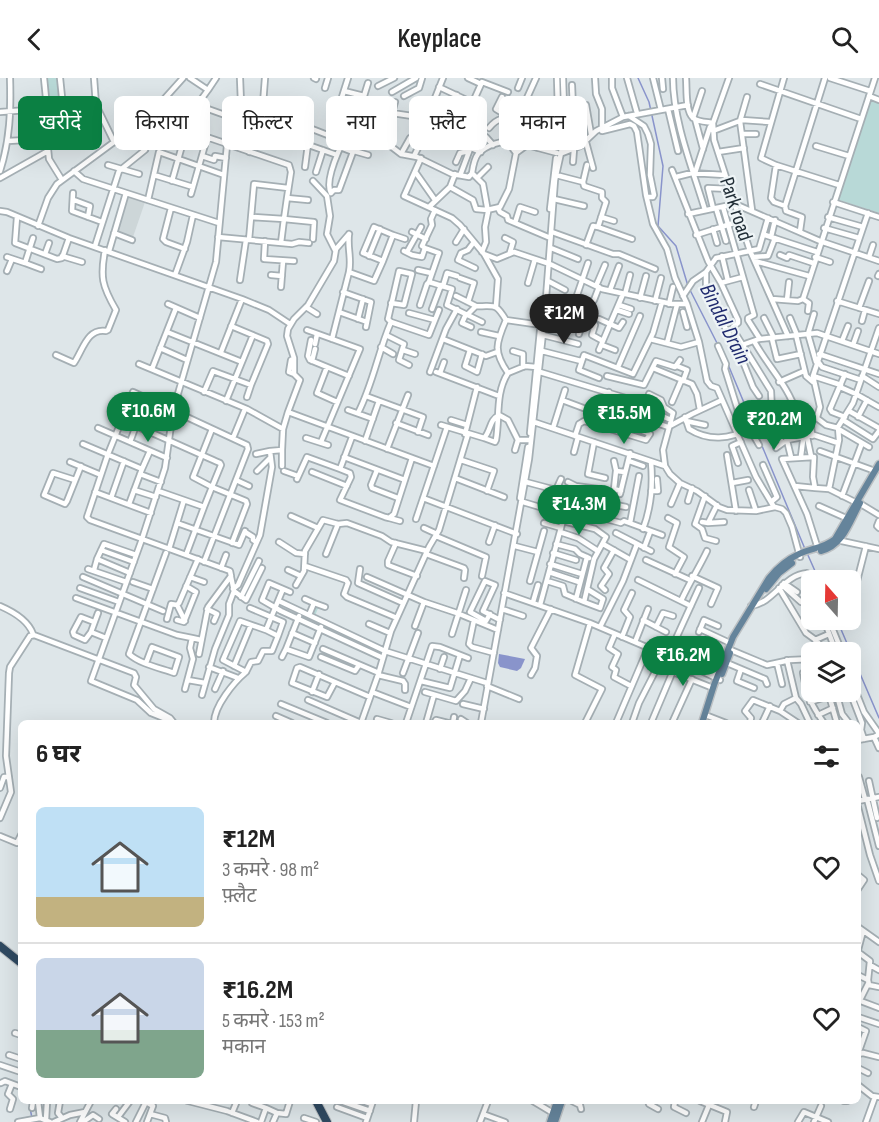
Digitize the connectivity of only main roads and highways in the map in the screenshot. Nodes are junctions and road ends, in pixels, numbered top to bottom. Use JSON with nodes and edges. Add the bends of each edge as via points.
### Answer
{"nodes":[{"id":1,"x":879,"y":464,"type":"edge"},
{"id":2,"x":877,"y":471,"type":"edge"},
{"id":3,"x":857,"y":503,"type":"junction"},
{"id":4,"x":837,"y":539,"type":"junction"},
{"id":5,"x":724,"y":664,"type":"junction"},
{"id":6,"x":717,"y":680,"type":"junction"},
{"id":7,"x":706,"y":720,"type":"edge"},
{"id":8,"x":0,"y":945,"type":"edge"},
{"id":9,"x":18,"y":960,"type":"edge"},
{"id":10,"x":318,"y":1104,"type":"edge"},
{"id":11,"x":556,"y":1104,"type":"edge"},
{"id":12,"x":561,"y":1104,"type":"edge"},
{"id":13,"x":327,"y":1122,"type":"edge"},
{"id":14,"x":550,"y":1122,"type":"edge"},
{"id":15,"x":555,"y":1122,"type":"edge"}],
"edges":[{"from":1,"to":2,"type":"main road"},
{"from":2,"to":3,"type":"main road"},
{"from":3,"to":4,"type":"main road"},
{"from":3,"to":4,"type":"main road"},
{"from":4,"to":5,"type":"main road","via":[[776,570],[752,606]]},
{"from":5,"to":6,"type":"main road"},
{"from":5,"to":6,"type":"main road","via":[[708,673]]},
{"from":6,"to":7,"type":"main road"},
{"from":8,"to":9,"type":"highway"},
{"from":10,"to":13,"type":"highway"},
{"from":11,"to":14,"type":"main road"},
{"from":12,"to":15,"type":"main road"}]}
